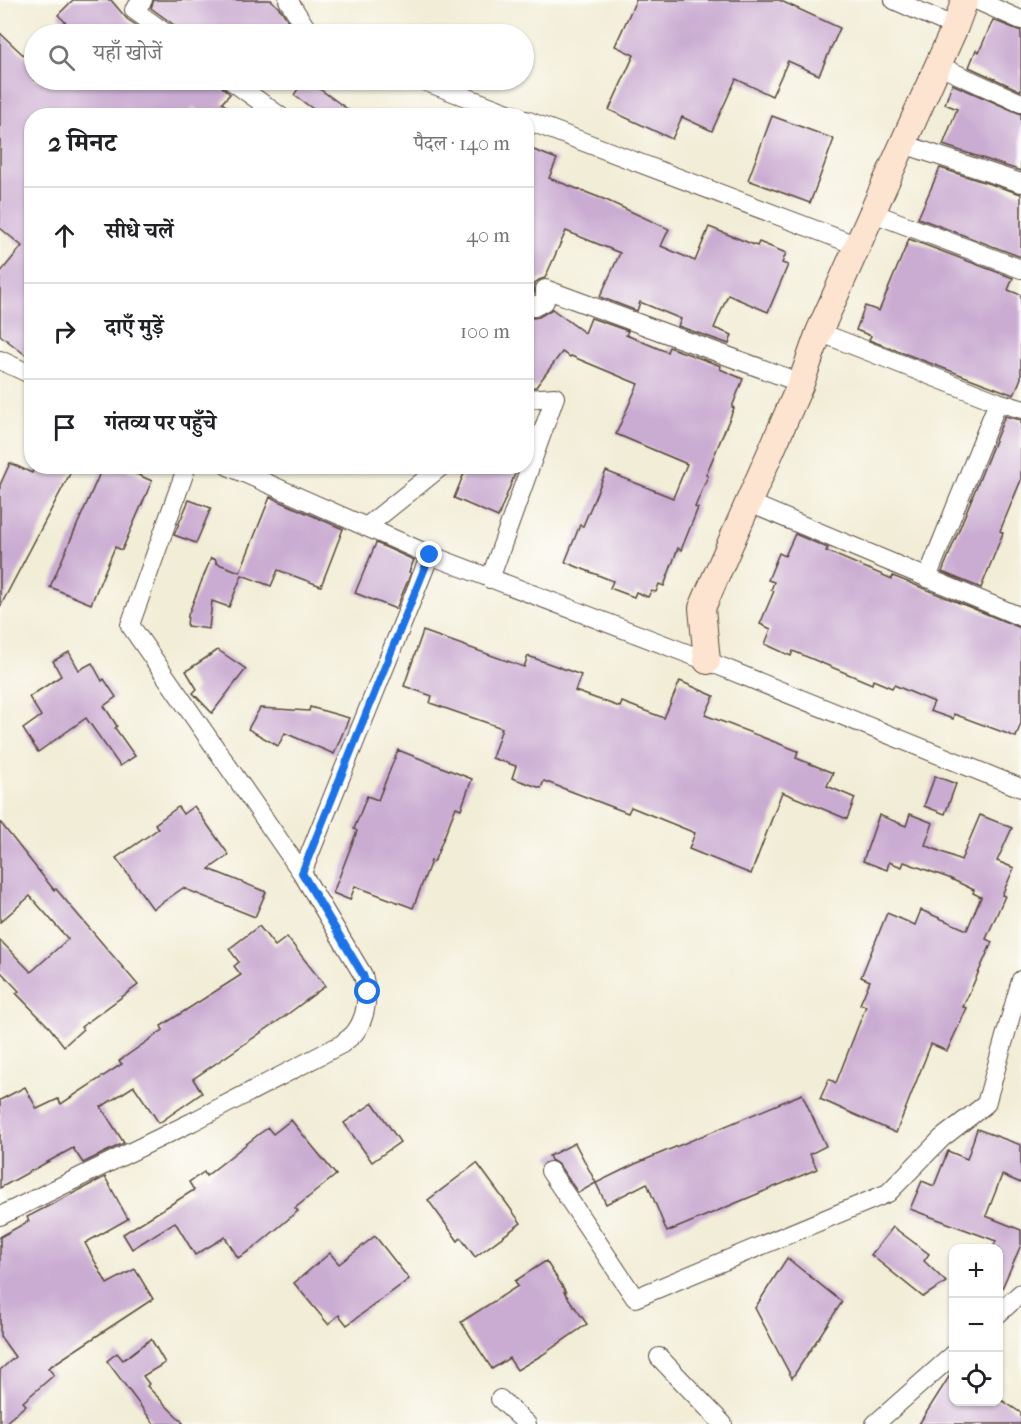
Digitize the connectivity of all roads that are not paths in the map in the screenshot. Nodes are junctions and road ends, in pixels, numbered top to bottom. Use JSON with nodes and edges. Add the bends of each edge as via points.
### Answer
{"nodes":[{"id":1,"x":142,"y":0,"type":"edge"},
{"id":2,"x":288,"y":0,"type":"edge"},
{"id":3,"x":894,"y":0,"type":"edge"},
{"id":4,"x":965,"y":0,"type":"edge"},
{"id":5,"x":976,"y":0,"type":"edge"},
{"id":6,"x":1021,"y":20,"type":"edge"},
{"id":7,"x":153,"y":24,"type":"edge"},
{"id":8,"x":304,"y":24,"type":"edge"},
{"id":9,"x":955,"y":27,"type":"junction"},
{"id":10,"x":937,"y":65,"type":"junction"},
{"id":11,"x":244,"y":90,"type":"edge"},
{"id":12,"x":447,"y":90,"type":"edge"},
{"id":13,"x":1021,"y":103,"type":"edge"},
{"id":14,"x":269,"y":108,"type":"edge"},
{"id":15,"x":495,"y":108,"type":"edge"},
{"id":16,"x":534,"y":123,"type":"edge"},
{"id":17,"x":903,"y":144,"type":"junction"},
{"id":18,"x":1021,"y":183,"type":"edge"},
{"id":19,"x":873,"y":213,"type":"junction"},
{"id":20,"x":858,"y":246,"type":"junction"},
{"id":21,"x":1021,"y":269,"type":"edge"},
{"id":22,"x":534,"y":307,"type":"edge"},
{"id":23,"x":819,"y":332,"type":"junction"},
{"id":24,"x":0,"y":360,"type":"edge"},
{"id":25,"x":24,"y":371,"type":"edge"},
{"id":26,"x":801,"y":383,"type":"junction"},
{"id":27,"x":534,"y":398,"type":"edge"},
{"id":28,"x":998,"y":402,"type":"junction"},
{"id":29,"x":1021,"y":409,"type":"edge"},
{"id":30,"x":534,"y":456,"type":"edge"},
{"id":31,"x":184,"y":474,"type":"edge"},
{"id":32,"x":246,"y":474,"type":"edge"},
{"id":33,"x":432,"y":474,"type":"edge"},
{"id":34,"x":528,"y":474,"type":"edge"},
{"id":35,"x":747,"y":502,"type":"junction"},
{"id":36,"x":366,"y":527,"type":"junction"},
{"id":37,"x":430,"y":555,"type":"junction"},
{"id":38,"x":927,"y":578,"type":"junction"},
{"id":39,"x":490,"y":579,"type":"junction"},
{"id":40,"x":1021,"y":617,"type":"edge"},
{"id":41,"x":706,"y":661,"type":"junction"},
{"id":42,"x":1021,"y":788,"type":"edge"},
{"id":43,"x":302,"y":873,"type":"junction"},
{"id":44,"x":1021,"y":980,"type":"edge"},
{"id":45,"x":1016,"y":1018,"type":"edge"},
{"id":46,"x":550,"y":1171,"type":"dead end"},
{"id":47,"x":0,"y":1216,"type":"edge"},
{"id":48,"x":1021,"y":1293,"type":"edge"},
{"id":49,"x":1003,"y":1310,"type":"edge"},
{"id":50,"x":659,"y":1357,"type":"dead end"},
{"id":51,"x":949,"y":1358,"type":"edge"},
{"id":52,"x":500,"y":1399,"type":"dead end"},
{"id":53,"x":526,"y":1424,"type":"edge"},
{"id":54,"x":723,"y":1424,"type":"edge"},
{"id":55,"x":875,"y":1424,"type":"edge"}],
"edges":[{"from":1,"to":7,"type":"street","via":[[134,10]]},
{"from":2,"to":8,"type":"street"},
{"from":3,"to":9,"type":"street"},
{"from":4,"to":9,"type":"street"},
{"from":5,"to":6,"type":"street"},
{"from":9,"to":10,"type":"street"},
{"from":10,"to":13,"type":"street"},
{"from":10,"to":17,"type":"street"},
{"from":11,"to":14,"type":"street"},
{"from":12,"to":15,"type":"street"},
{"from":16,"to":20,"type":"street"},
{"from":17,"to":18,"type":"street"},
{"from":17,"to":19,"type":"street"},
{"from":19,"to":20,"type":"street"},
{"from":19,"to":21,"type":"street"},
{"from":20,"to":23,"type":"street"},
{"from":22,"to":26,"type":"street","via":[[545,302],[545,289]]},
{"from":23,"to":26,"type":"street"},
{"from":23,"to":28,"type":"street"},
{"from":24,"to":25,"type":"street"},
{"from":26,"to":35,"type":"street"},
{"from":27,"to":30,"type":"street","via":[[555,397]]},
{"from":28,"to":29,"type":"street"},
{"from":28,"to":38,"type":"street"},
{"from":31,"to":43,"type":"street","via":[[130,626]]},
{"from":32,"to":36,"type":"street"},
{"from":33,"to":36,"type":"street"},
{"from":34,"to":39,"type":"street"},
{"from":35,"to":38,"type":"street"},
{"from":35,"to":41,"type":"street","via":[[702,608]]},
{"from":36,"to":37,"type":"street"},
{"from":37,"to":39,"type":"street"},
{"from":37,"to":43,"type":"street"},
{"from":38,"to":40,"type":"street"},
{"from":39,"to":41,"type":"street"},
{"from":41,"to":42,"type":"street"},
{"from":43,"to":47,"type":"street","via":[[363,975],[368,992],[356,1032],[342,1044],[272,1081]]},
{"from":44,"to":45,"type":"street"},
{"from":45,"to":46,"type":"street","via":[[986,1104],[942,1138],[888,1193],[635,1298]]},
{"from":48,"to":49,"type":"street"},
{"from":50,"to":54,"type":"street"},
{"from":51,"to":55,"type":"street"},
{"from":52,"to":53,"type":"street"}]}
